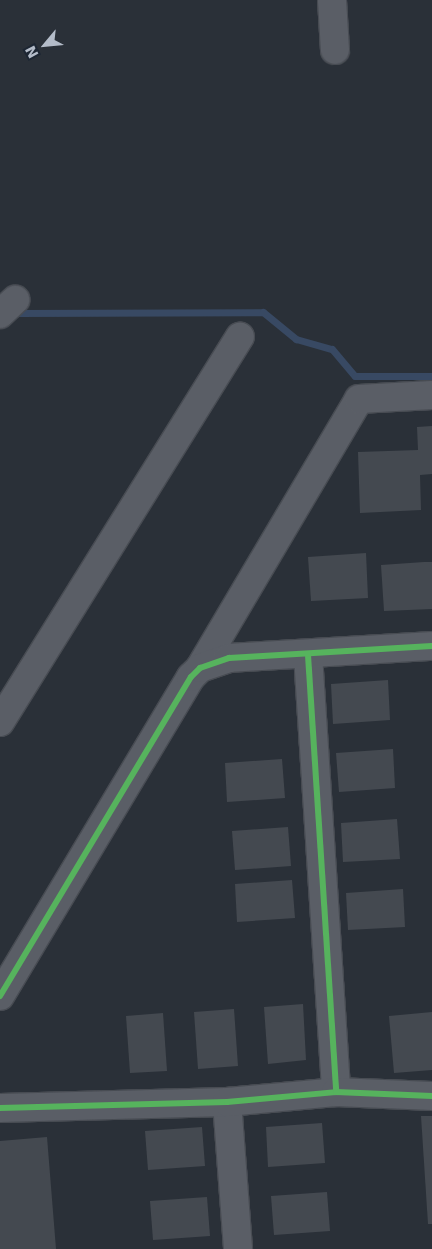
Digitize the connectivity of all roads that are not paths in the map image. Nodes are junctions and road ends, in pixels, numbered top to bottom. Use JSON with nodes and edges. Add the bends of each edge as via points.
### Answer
{"nodes":[{"id":1,"x":332,"y":0,"type":"edge"},
{"id":2,"x":335,"y":50,"type":"dead end"},
{"id":3,"x":240,"y":338,"type":"dead end"},
{"id":4,"x":432,"y":396,"type":"edge"},
{"id":5,"x":432,"y":646,"type":"edge"},
{"id":6,"x":308,"y":654,"type":"junction"},
{"id":7,"x":200,"y":668,"type":"junction"},
{"id":8,"x":0,"y":722,"type":"edge"},
{"id":9,"x":0,"y":996,"type":"edge"},
{"id":10,"x":336,"y":1092,"type":"junction"},
{"id":11,"x":432,"y":1096,"type":"edge"},
{"id":12,"x":227,"y":1102,"type":"junction"},
{"id":13,"x":0,"y":1108,"type":"edge"},
{"id":14,"x":238,"y":1249,"type":"edge"}],
"edges":[{"from":1,"to":2,"type":"street"},
{"from":3,"to":8,"type":"street"},
{"from":4,"to":7,"type":"street","via":[[359,399]]},
{"from":5,"to":6,"type":"street"},
{"from":6,"to":7,"type":"street","via":[[229,658]]},
{"from":6,"to":10,"type":"street"},
{"from":7,"to":9,"type":"street","via":[[191,677]]},
{"from":10,"to":11,"type":"street"},
{"from":10,"to":12,"type":"street"},
{"from":12,"to":13,"type":"street"},
{"from":12,"to":14,"type":"street"}]}
